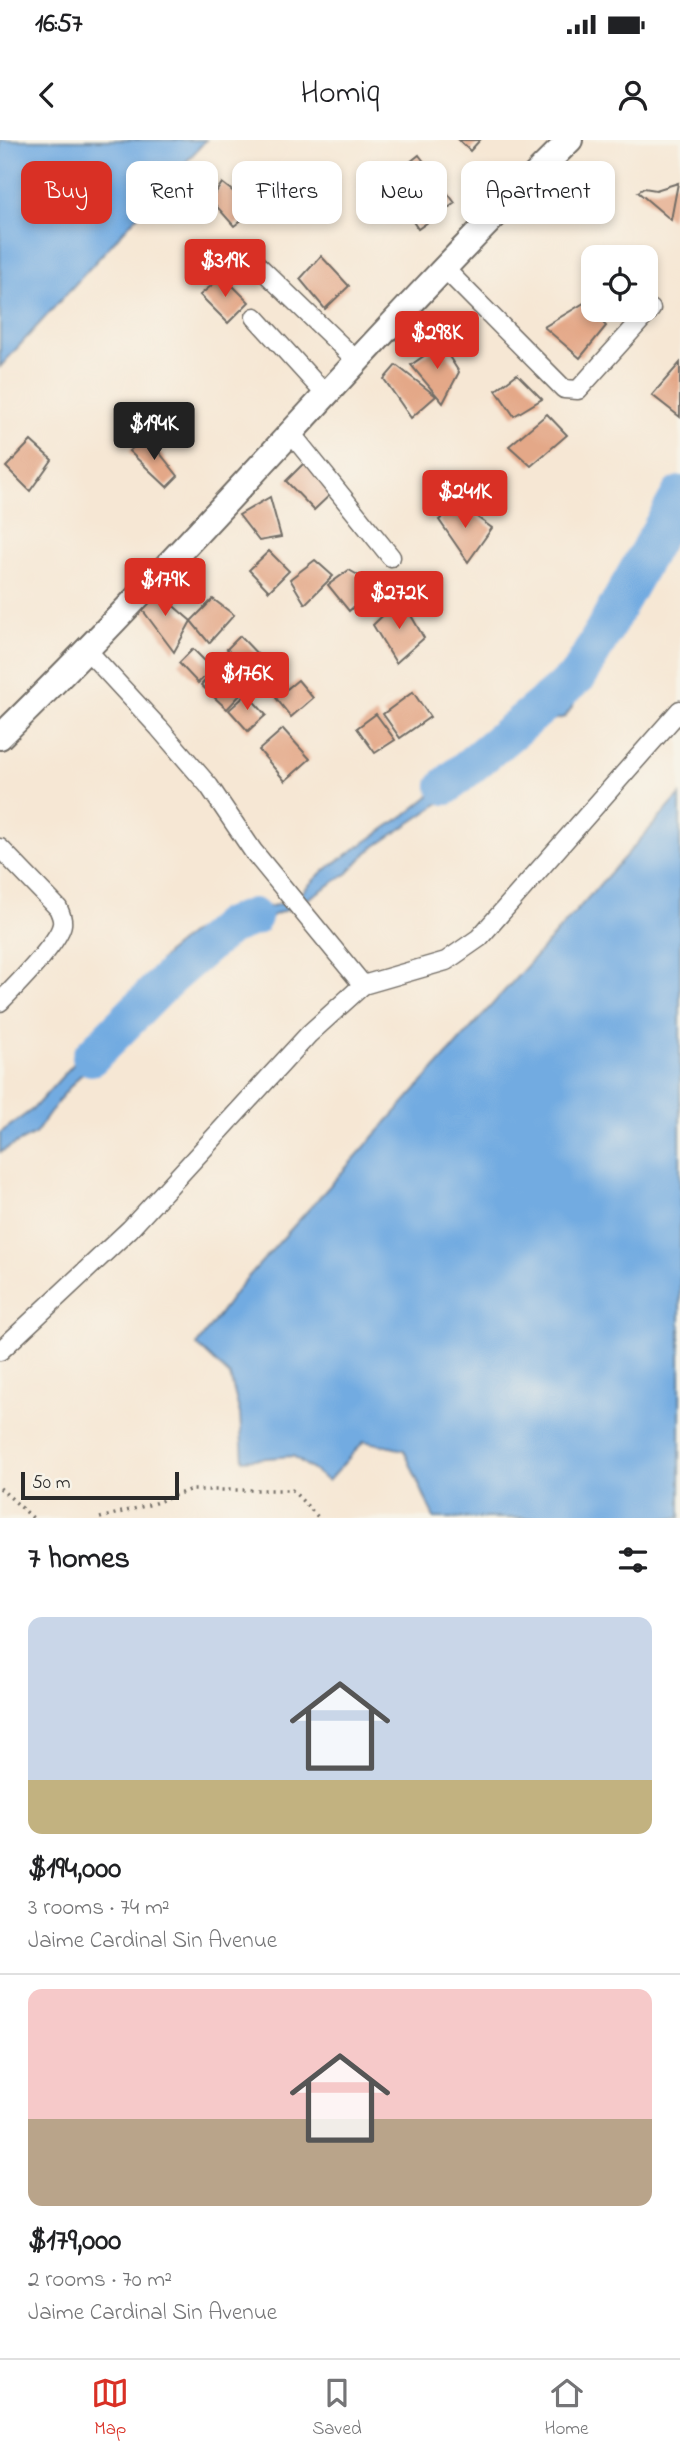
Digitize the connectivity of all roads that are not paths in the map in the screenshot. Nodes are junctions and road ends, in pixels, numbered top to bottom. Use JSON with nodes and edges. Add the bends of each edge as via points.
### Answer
{"nodes":[{"id":1,"x":570,"y":140,"type":"edge"},
{"id":2,"x":243,"y":251,"type":"dead end"},
{"id":3,"x":445,"y":269,"type":"junction"},
{"id":4,"x":255,"y":317,"type":"dead end"},
{"id":5,"x":639,"y":322,"type":"edge"},
{"id":6,"x":357,"y":362,"type":"junction"},
{"id":7,"x":326,"y":394,"type":"junction"},
{"id":8,"x":290,"y":432,"type":"junction"},
{"id":9,"x":391,"y":556,"type":"dead end"},
{"id":10,"x":87,"y":650,"type":"junction"},
{"id":11,"x":680,"y":710,"type":"edge"},
{"id":12,"x":0,"y":737,"type":"edge"},
{"id":13,"x":0,"y":848,"type":"edge"},
{"id":14,"x":363,"y":985,"type":"junction"},
{"id":15,"x":0,"y":1002,"type":"edge"},
{"id":16,"x":0,"y":1351,"type":"edge"}],
"edges":[{"from":1,"to":3,"type":"main road"},
{"from":2,"to":6,"type":"street"},
{"from":3,"to":5,"type":"street","via":[[570,391],[578,390]]},
{"from":3,"to":6,"type":"main road"},
{"from":4,"to":7,"type":"street"},
{"from":6,"to":7,"type":"main road"},
{"from":7,"to":8,"type":"main road"},
{"from":8,"to":9,"type":"street"},
{"from":8,"to":10,"type":"main road"},
{"from":10,"to":12,"type":"main road"},
{"from":10,"to":14,"type":"street","via":[[209,786],[253,851]]},
{"from":11,"to":14,"type":"street","via":[[479,938],[446,961]]},
{"from":13,"to":15,"type":"street","via":[[58,908],[63,921],[24,978]]},
{"from":14,"to":16,"type":"street","via":[[309,1034],[130,1229]]}]}
